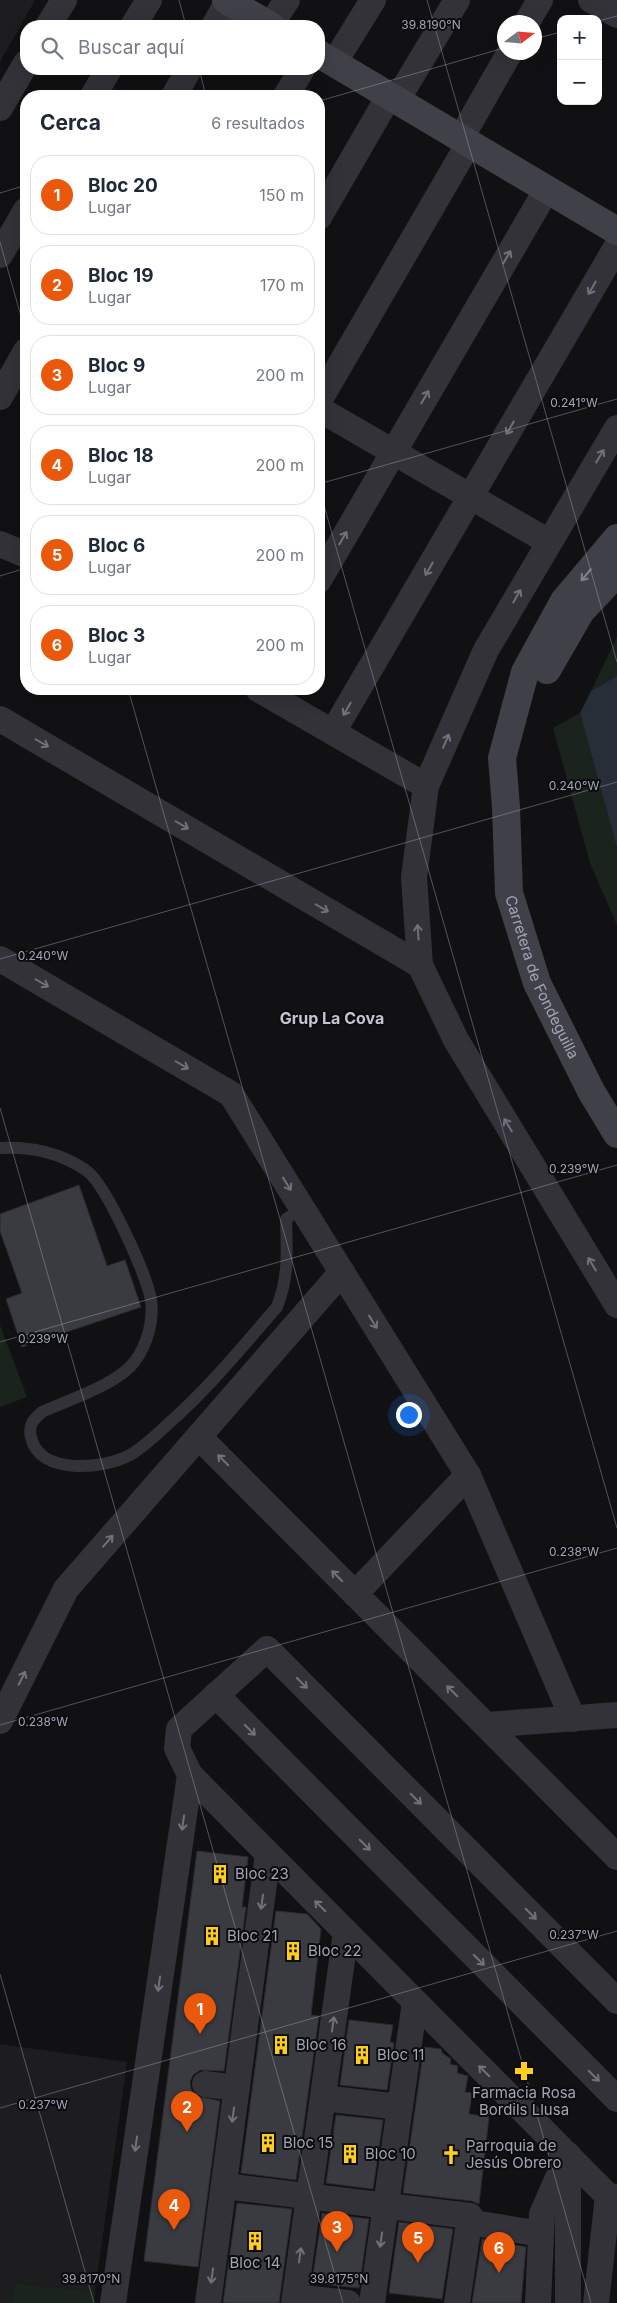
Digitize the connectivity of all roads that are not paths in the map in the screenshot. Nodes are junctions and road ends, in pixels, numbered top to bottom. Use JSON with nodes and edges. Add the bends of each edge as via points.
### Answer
{"nodes":[{"id":1,"x":64,"y":0,"type":"edge"},
{"id":2,"x":149,"y":0,"type":"edge"},
{"id":3,"x":286,"y":0,"type":"edge"},
{"id":4,"x":373,"y":0,"type":"edge"},
{"id":5,"x":457,"y":0,"type":"edge"},
{"id":6,"x":540,"y":0,"type":"edge"},
{"id":7,"x":591,"y":0,"type":"edge"},
{"id":8,"x":227,"y":1,"type":"edge"},
{"id":9,"x":531,"y":15,"type":"edge"},
{"id":10,"x":617,"y":15,"type":"edge"},
{"id":11,"x":52,"y":20,"type":"edge"},
{"id":12,"x":137,"y":20,"type":"edge"},
{"id":13,"x":217,"y":20,"type":"edge"},
{"id":14,"x":260,"y":20,"type":"edge"},
{"id":15,"x":274,"y":20,"type":"edge"},
{"id":16,"x":326,"y":59,"type":"edge"},
{"id":17,"x":506,"y":60,"type":"edge"},
{"id":18,"x":20,"y":73,"type":"edge"},
{"id":19,"x":105,"y":75,"type":"edge"},
{"id":20,"x":186,"y":75,"type":"edge"},
{"id":21,"x":298,"y":75,"type":"edge"},
{"id":22,"x":96,"y":90,"type":"edge"},
{"id":23,"x":178,"y":90,"type":"edge"},
{"id":24,"x":290,"y":90,"type":"edge"},
{"id":25,"x":393,"y":98,"type":"junction"},
{"id":26,"x":0,"y":108,"type":"edge"},
{"id":27,"x":465,"y":141,"type":"junction"},
{"id":28,"x":547,"y":189,"type":"junction"},
{"id":29,"x":325,"y":206,"type":"edge"},
{"id":30,"x":20,"y":220,"type":"edge"},
{"id":31,"x":617,"y":231,"type":"edge"},
{"id":32,"x":13,"y":232,"type":"edge"},
{"id":33,"x":617,"y":246,"type":"edge"},
{"id":34,"x":0,"y":255,"type":"edge"},
{"id":35,"x":20,"y":362,"type":"edge"},
{"id":36,"x":325,"y":390,"type":"edge"},
{"id":37,"x":0,"y":397,"type":"edge"},
{"id":38,"x":325,"y":413,"type":"edge"},
{"id":39,"x":617,"y":428,"type":"edge"},
{"id":40,"x":393,"y":452,"type":"junction"},
{"id":41,"x":470,"y":497,"type":"junction"},
{"id":42,"x":617,"y":538,"type":"edge"},
{"id":43,"x":549,"y":542,"type":"junction"},
{"id":44,"x":325,"y":570,"type":"edge"},
{"id":45,"x":617,"y":573,"type":"edge"},
{"id":46,"x":268,"y":695,"type":"edge"},
{"id":47,"x":0,"y":719,"type":"edge"},
{"id":48,"x":333,"y":732,"type":"junction"},
{"id":49,"x":426,"y":786,"type":"junction"},
{"id":50,"x":506,"y":808,"type":"junction"},
{"id":51,"x":0,"y":959,"type":"edge"},
{"id":52,"x":420,"y":965,"type":"junction"},
{"id":53,"x":617,"y":1134,"type":"edge"},
{"id":54,"x":0,"y":1148,"type":"edge"},
{"id":55,"x":302,"y":1209,"type":"junction"},
{"id":56,"x":342,"y":1272,"type":"junction"},
{"id":57,"x":617,"y":1305,"type":"edge"},
{"id":58,"x":199,"y":1437,"type":"junction"},
{"id":59,"x":468,"y":1475,"type":"junction"},
{"id":60,"x":355,"y":1594,"type":"junction"},
{"id":61,"x":216,"y":1696,"type":"junction"},
{"id":62,"x":617,"y":1715,"type":"edge"},
{"id":63,"x":573,"y":1719,"type":"junction"},
{"id":64,"x":0,"y":1721,"type":"edge"},
{"id":65,"x":486,"y":1725,"type":"junction"},
{"id":66,"x":190,"y":1774,"type":"junction"},
{"id":67,"x":268,"y":1854,"type":"junction"},
{"id":68,"x":617,"y":1857,"type":"edge"},
{"id":69,"x":346,"y":1932,"type":"junction"},
{"id":70,"x":617,"y":2000,"type":"edge"},
{"id":71,"x":415,"y":2002,"type":"junction"},
{"id":72,"x":205,"y":2084,"type":"dead end"},
{"id":73,"x":237,"y":2088,"type":"junction"},
{"id":74,"x":322,"y":2098,"type":"junction"},
{"id":75,"x":617,"y":2099,"type":"edge"},
{"id":76,"x":400,"y":2107,"type":"junction"},
{"id":77,"x":568,"y":2155,"type":"junction"},
{"id":78,"x":224,"y":2186,"type":"junction"},
{"id":79,"x":309,"y":2196,"type":"junction"},
{"id":80,"x":613,"y":2196,"type":"edge"},
{"id":81,"x":386,"y":2206,"type":"junction"},
{"id":82,"x":468,"y":2222,"type":"junction"},
{"id":83,"x":541,"y":2234,"type":"junction"},
{"id":84,"x":609,"y":2263,"type":"edge"},
{"id":85,"x":294,"y":2300,"type":"edge"},
{"id":86,"x":113,"y":2303,"type":"edge"},
{"id":87,"x":208,"y":2303,"type":"edge"},
{"id":88,"x":348,"y":2303,"type":"edge"},
{"id":89,"x":372,"y":2303,"type":"edge"},
{"id":90,"x":457,"y":2303,"type":"edge"},
{"id":91,"x":538,"y":2303,"type":"edge"},
{"id":92,"x":568,"y":2303,"type":"edge"},
{"id":93,"x":596,"y":2303,"type":"edge"}],
"edges":[{"from":1,"to":11,"type":"street"},
{"from":2,"to":12,"type":"street"},
{"from":3,"to":15,"type":"street"},
{"from":4,"to":16,"type":"street"},
{"from":5,"to":25,"type":"street"},
{"from":6,"to":9,"type":"street"},
{"from":7,"to":10,"type":"street"},
{"from":8,"to":13,"type":"street"},
{"from":8,"to":14,"type":"main road"},
{"from":16,"to":25,"type":"main road"},
{"from":17,"to":27,"type":"street"},
{"from":18,"to":26,"type":"street"},
{"from":19,"to":22,"type":"street"},
{"from":20,"to":23,"type":"street"},
{"from":21,"to":24,"type":"street"},
{"from":25,"to":27,"type":"main road"},
{"from":25,"to":29,"type":"street"},
{"from":27,"to":28,"type":"main road"},
{"from":27,"to":36,"type":"street"},
{"from":28,"to":31,"type":"main road"},
{"from":40,"to":28,"type":"street","one_way":true},
{"from":30,"to":32,"type":"street"},
{"from":32,"to":34,"type":"street"},
{"from":33,"to":41,"type":"street","one_way":true},
{"from":35,"to":37,"type":"street"},
{"from":38,"to":40,"type":"street"},
{"from":43,"to":39,"type":"street","one_way":true},
{"from":40,"to":41,"type":"street"},
{"from":44,"to":40,"type":"street","one_way":true},
{"from":41,"to":43,"type":"street"},
{"from":41,"to":48,"type":"street","one_way":true},
{"from":42,"to":50,"type":"main road","name":"Carretera de Fondeguilla","one_way":true,"via":[[564,601],[525,672],[502,758]]},
{"from":49,"to":43,"type":"street","one_way":true,"via":[[486,650]]},
{"from":45,"to":50,"type":"main road","name":"Carretera de Fondeguilla","via":[[582,611],[544,676]]},
{"from":46,"to":48,"type":"street"},
{"from":47,"to":52,"type":"street","one_way":true},
{"from":48,"to":49,"type":"street"},
{"from":52,"to":49,"type":"street","one_way":true,"via":[[414,877]]},
{"from":50,"to":53,"type":"main road","name":"Carretera de Fondeguilla","via":[[509,892],[537,983],[591,1091]]},
{"from":51,"to":55,"type":"street","one_way":true,"via":[[231,1094]]},
{"from":57,"to":52,"type":"street","one_way":true,"via":[[456,1040]]},
{"from":54,"to":55,"type":"lane","via":[[23,1148],[52,1154],[88,1172],[110,1202],[151,1301],[151,1323],[143,1345],[135,1361],[121,1376],[42,1412],[32,1421],[32,1441],[38,1451],[48,1460],[62,1465],[98,1466],[129,1455],[188,1406],[277,1308],[285,1287],[286,1219]]},
{"from":55,"to":56,"type":"street"},
{"from":56,"to":58,"type":"street"},
{"from":56,"to":59,"type":"street","one_way":true},
{"from":60,"to":58,"type":"street","one_way":true},
{"from":64,"to":58,"type":"street","one_way":true,"via":[[66,1589]]},
{"from":59,"to":60,"type":"street"},
{"from":59,"to":63,"type":"street"},
{"from":65,"to":60,"type":"street","one_way":true},
{"from":61,"to":66,"type":"street","via":[[179,1729],[177,1748]]},
{"from":61,"to":70,"type":"street","one_way":true,"via":[[267,1649]]},
{"from":61,"to":75,"type":"street","one_way":true},
{"from":62,"to":63,"type":"street"},
{"from":63,"to":65,"type":"street"},
{"from":65,"to":68,"type":"street"},
{"from":66,"to":67,"type":"street"},
{"from":66,"to":86,"type":"street","one_way":true},
{"from":69,"to":67,"type":"street","one_way":true},
{"from":67,"to":73,"type":"street","one_way":true},
{"from":69,"to":71,"type":"street"},
{"from":74,"to":69,"type":"street","one_way":true},
{"from":71,"to":76,"type":"street"},
{"from":77,"to":71,"type":"street","one_way":true},
{"from":72,"to":73,"type":"street"},
{"from":73,"to":78,"type":"street","one_way":true},
{"from":74,"to":76,"type":"street"},
{"from":74,"to":79,"type":"street"},
{"from":76,"to":81,"type":"street"},
{"from":77,"to":80,"type":"street"},
{"from":77,"to":83,"type":"street","via":[[542,2214]]},
{"from":77,"to":92,"type":"street"},
{"from":78,"to":79,"type":"street"},
{"from":78,"to":87,"type":"street","one_way":true},
{"from":79,"to":81,"type":"street"},
{"from":85,"to":79,"type":"street","one_way":true},
{"from":80,"to":84,"type":"street"},
{"from":81,"to":82,"type":"street","via":[[470,2216]]},
{"from":81,"to":89,"type":"street","one_way":true},
{"from":82,"to":83,"type":"street"},
{"from":82,"to":90,"type":"street"},
{"from":83,"to":91,"type":"street"},
{"from":84,"to":93,"type":"street"},
{"from":85,"to":88,"type":"street"}]}
